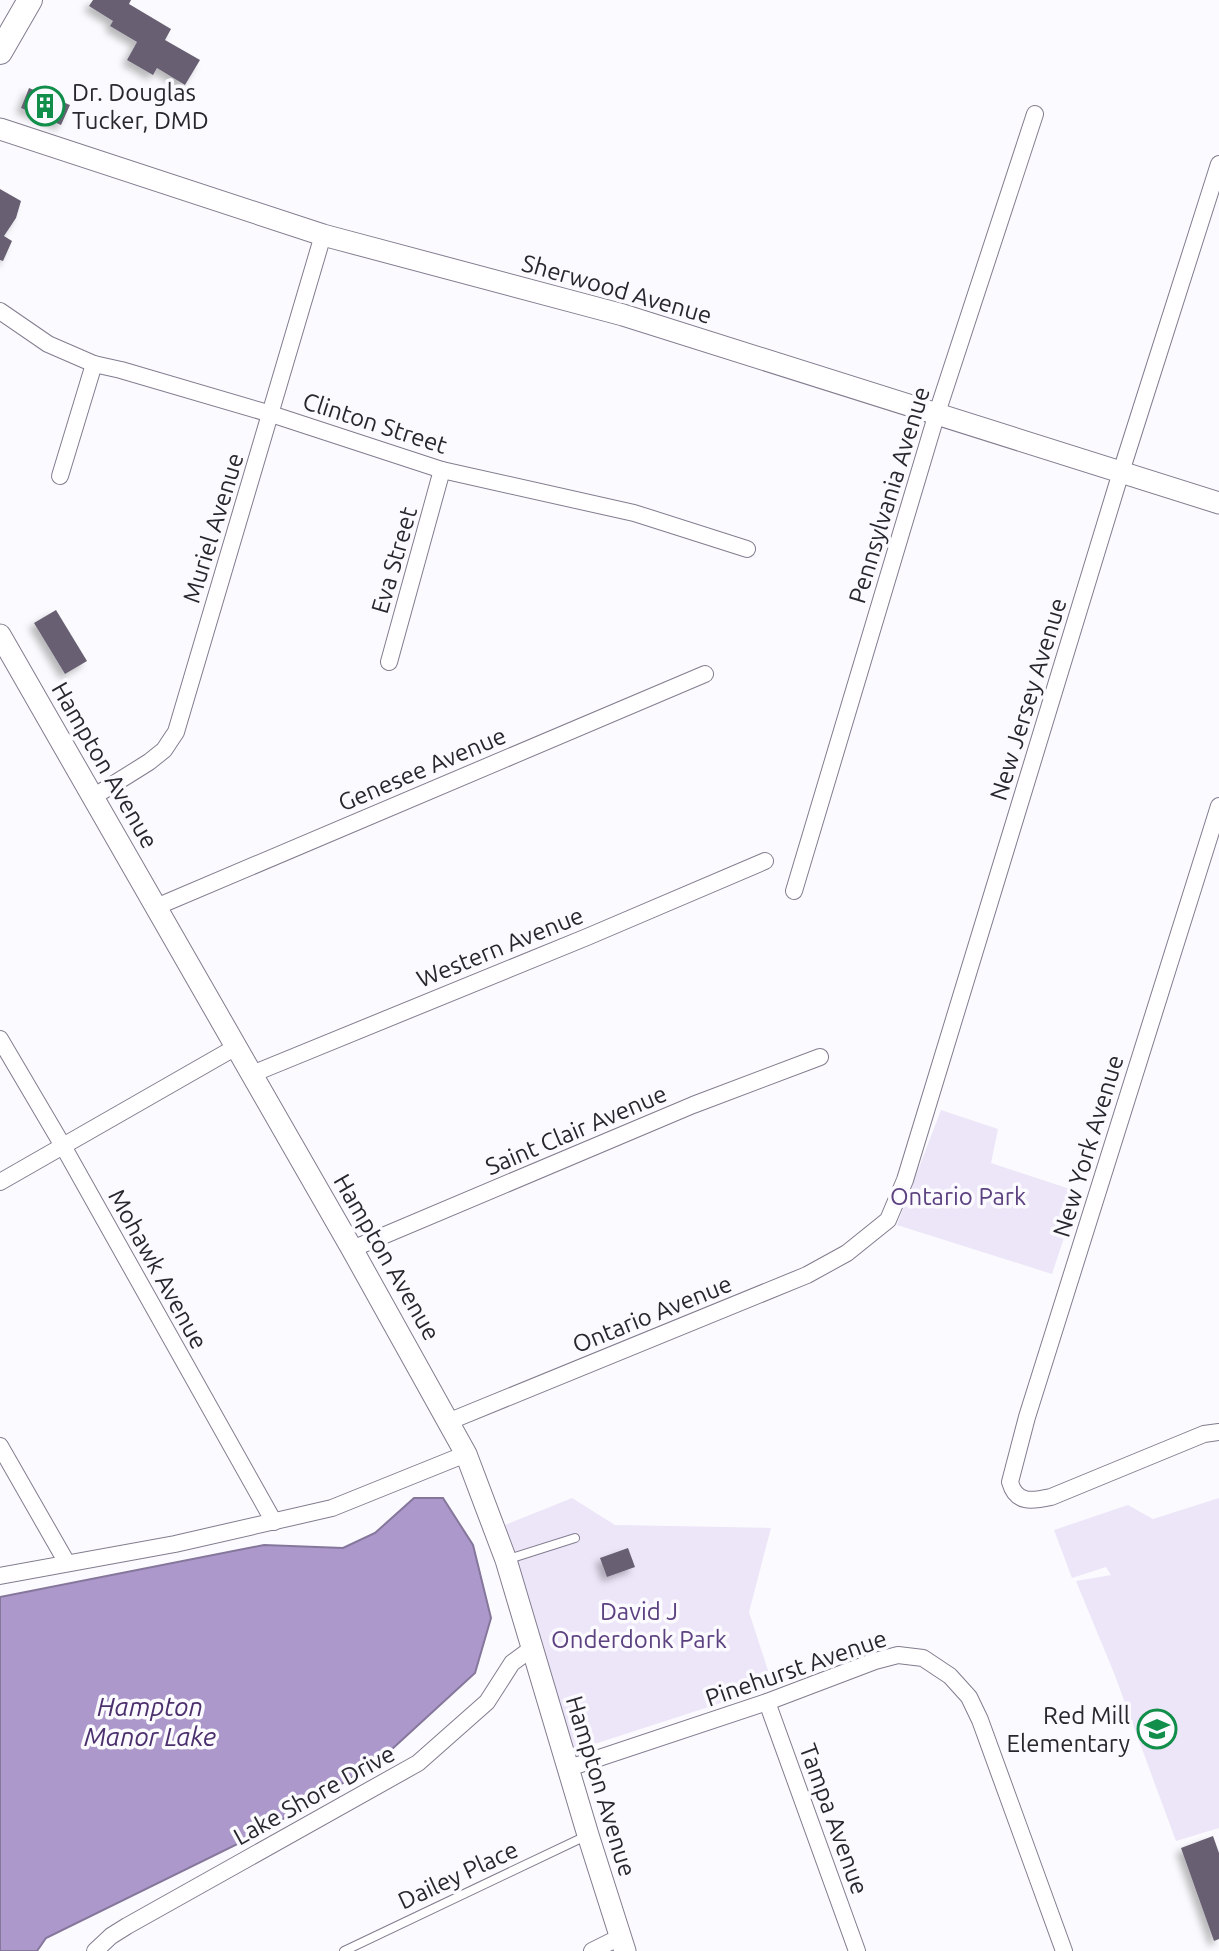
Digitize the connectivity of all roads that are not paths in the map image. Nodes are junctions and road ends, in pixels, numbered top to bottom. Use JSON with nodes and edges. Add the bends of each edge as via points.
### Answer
{"nodes":[{"id":1,"x":30,"y":0,"type":"edge"},
{"id":2,"x":0,"y":51,"type":"edge"},
{"id":3,"x":1035,"y":114,"type":"dead end"},
{"id":4,"x":0,"y":129,"type":"edge"},
{"id":5,"x":1219,"y":164,"type":"edge"},
{"id":6,"x":323,"y":235,"type":"junction"},
{"id":7,"x":0,"y":312,"type":"edge"},
{"id":8,"x":94,"y":364,"type":"junction"},
{"id":9,"x":937,"y":413,"type":"junction"},
{"id":10,"x":271,"y":414,"type":"junction"},
{"id":11,"x":442,"y":470,"type":"junction"},
{"id":12,"x":1121,"y":472,"type":"junction"},
{"id":13,"x":60,"y":476,"type":"dead end"},
{"id":14,"x":1219,"y":503,"type":"edge"},
{"id":15,"x":747,"y":549,"type":"dead end"},
{"id":16,"x":0,"y":635,"type":"edge"},
{"id":17,"x":389,"y":662,"type":"dead end"},
{"id":18,"x":705,"y":674,"type":"dead end"},
{"id":19,"x":93,"y":797,"type":"junction"},
{"id":20,"x":1219,"y":806,"type":"edge"},
{"id":21,"x":765,"y":861,"type":"dead end"},
{"id":22,"x":794,"y":891,"type":"dead end"},
{"id":23,"x":156,"y":907,"type":"junction"},
{"id":24,"x":0,"y":1040,"type":"edge"},
{"id":25,"x":236,"y":1047,"type":"junction"},
{"id":26,"x":820,"y":1057,"type":"dead end"},
{"id":27,"x":251,"y":1073,"type":"junction"},
{"id":28,"x":63,"y":1146,"type":"junction"},
{"id":29,"x":0,"y":1182,"type":"edge"},
{"id":30,"x":867,"y":1239,"type":"joint"},
{"id":31,"x":352,"y":1249,"type":"junction"},
{"id":32,"x":450,"y":1421,"type":"junction"},
{"id":33,"x":1219,"y":1432,"type":"edge"},
{"id":34,"x":0,"y":1446,"type":"edge"},
{"id":35,"x":466,"y":1454,"type":"junction"},
{"id":36,"x":274,"y":1522,"type":"junction"},
{"id":37,"x":575,"y":1538,"type":"dead end"},
{"id":38,"x":506,"y":1560,"type":"junction"},
{"id":39,"x":67,"y":1563,"type":"junction"},
{"id":40,"x":0,"y":1576,"type":"edge"},
{"id":41,"x":531,"y":1649,"type":"junction"},
{"id":42,"x":767,"y":1702,"type":"junction"},
{"id":43,"x":569,"y":1768,"type":"junction"},
{"id":44,"x":588,"y":1835,"type":"junction"},
{"id":45,"x":623,"y":1944,"type":"edge"},
{"id":46,"x":95,"y":1951,"type":"edge"},
{"id":47,"x":344,"y":1951,"type":"edge"},
{"id":48,"x":592,"y":1951,"type":"edge"},
{"id":49,"x":857,"y":1951,"type":"edge"},
{"id":50,"x":1064,"y":1951,"type":"edge"}],
"edges":[{"from":1,"to":2,"type":"main road"},
{"from":3,"to":9,"type":"street","name":"Pennsylvania Avenue"},
{"from":4,"to":6,"type":"street","name":"Sherwood Avenue"},
{"from":5,"to":12,"type":"street","name":"New Jersey Avenue"},
{"from":6,"to":9,"type":"street","name":"Sherwood Avenue","via":[[623,315]]},
{"from":6,"to":10,"type":"street","name":"Muriel Avenue"},
{"from":7,"to":8,"type":"street","name":"Clinton Street","via":[[48,344]]},
{"from":8,"to":10,"type":"street","name":"Clinton Street"},
{"from":8,"to":13,"type":"street"},
{"from":9,"to":12,"type":"street","name":"Sherwood Avenue"},
{"from":9,"to":22,"type":"street","name":"Pennsylvania Avenue"},
{"from":10,"to":11,"type":"street","name":"Clinton Street"},
{"from":10,"to":19,"type":"street","name":"Muriel Avenue","via":[[176,732],[149,762]]},
{"from":11,"to":15,"type":"street","name":"Clinton Street","via":[[634,513]]},
{"from":11,"to":17,"type":"street","name":"Eva Street"},
{"from":12,"to":14,"type":"street","name":"Sherwood Avenue"},
{"from":12,"to":30,"type":"street","name":"New Jersey Avenue","via":[[905,1180],[888,1220]]},
{"from":16,"to":19,"type":"street","name":"Hampton Avenue"},
{"from":18,"to":23,"type":"street","name":"Genesee Avenue"},
{"from":19,"to":23,"type":"street","name":"Hampton Avenue"},
{"from":20,"to":33,"type":"street","name":"New York Avenue","via":[[1010,1482],[1020,1499],[1051,1497],[1204,1434]]},
{"from":21,"to":27,"type":"street","name":"Western Avenue"},
{"from":23,"to":25,"type":"street","name":"Hampton Avenue"},
{"from":24,"to":28,"type":"street","name":"Mohawk Avenue"},
{"from":25,"to":27,"type":"street","name":"Hampton Avenue"},
{"from":25,"to":28,"type":"street"},
{"from":26,"to":31,"type":"street","name":"Saint Clair Avenue","via":[[693,1105]]},
{"from":27,"to":31,"type":"street","name":"Hampton Avenue"},
{"from":28,"to":29,"type":"street"},
{"from":28,"to":36,"type":"street","name":"Mohawk Avenue"},
{"from":30,"to":32,"type":"street","name":"Ontario Avenue","via":[[807,1275]]},
{"from":31,"to":32,"type":"street","name":"Hampton Avenue"},
{"from":32,"to":35,"type":"street","name":"Hampton Avenue"},
{"from":34,"to":39,"type":"street"},
{"from":35,"to":36,"type":"street","via":[[332,1508]]},
{"from":35,"to":38,"type":"street","name":"Hampton Avenue"},
{"from":36,"to":39,"type":"street"},
{"from":37,"to":38,"type":"lane"},
{"from":38,"to":41,"type":"street","name":"Hampton Avenue"},
{"from":39,"to":40,"type":"street"},
{"from":41,"to":43,"type":"street","name":"Hampton Avenue"},
{"from":41,"to":46,"type":"street","name":"Lake Shore Drive","via":[[512,1663],[487,1702],[418,1763],[127,1926]]},
{"from":42,"to":43,"type":"street","name":"Pinehurst Avenue"},
{"from":42,"to":49,"type":"street","name":"Tampa Avenue"},
{"from":42,"to":50,"type":"street","name":"Pinehurst Avenue","via":[[898,1655],[923,1658],[950,1676],[969,1697],[980,1720]]},
{"from":43,"to":44,"type":"street","name":"Hampton Avenue"},
{"from":44,"to":45,"type":"street","name":"Hampton Avenue"},
{"from":44,"to":47,"type":"lane","name":"Dailey Place"},
{"from":45,"to":48,"type":"street"}]}
